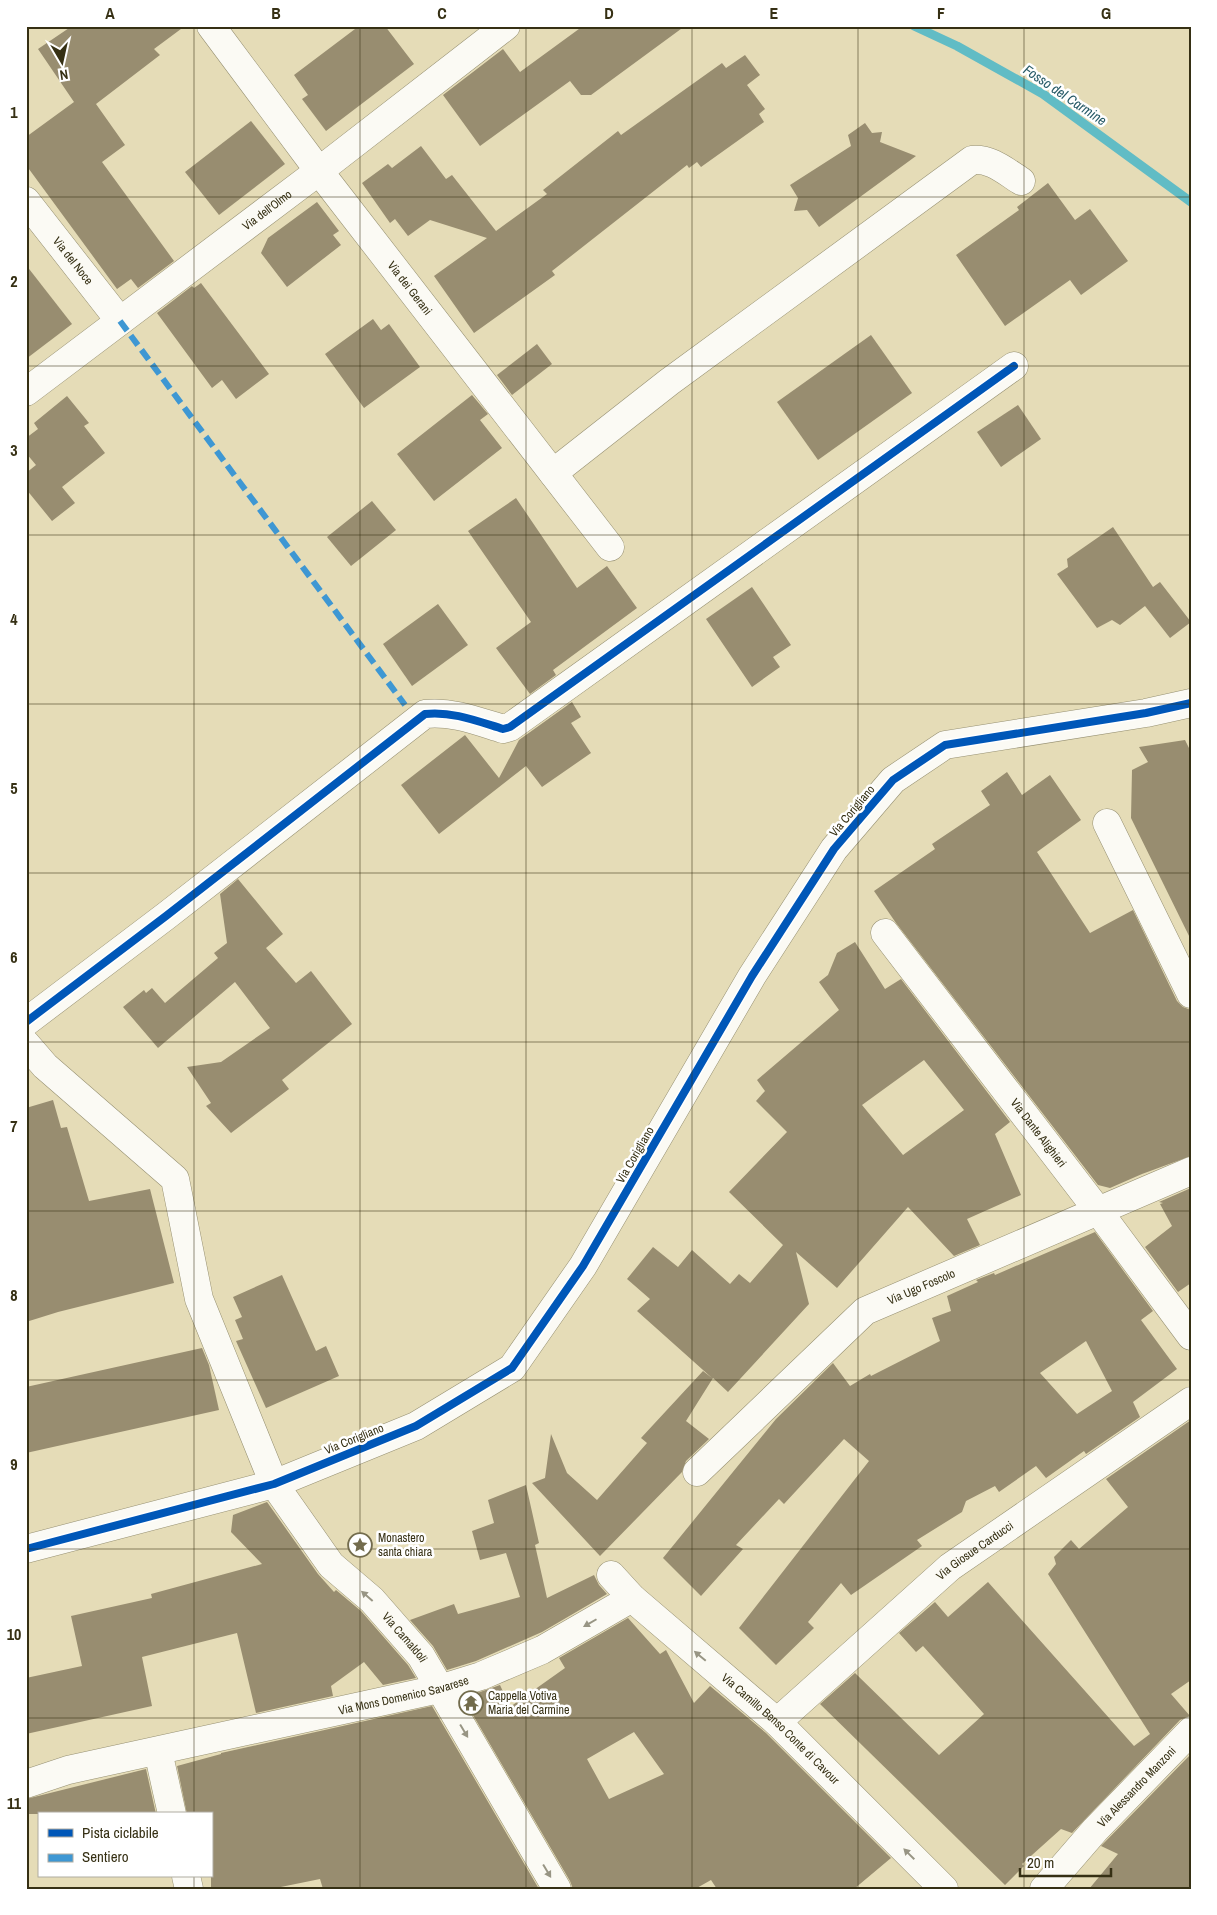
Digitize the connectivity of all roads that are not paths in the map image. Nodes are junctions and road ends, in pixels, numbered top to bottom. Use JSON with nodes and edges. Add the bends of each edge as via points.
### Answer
{"nodes":[{"id":1,"x":211,"y":26,"type":"edge"},
{"id":2,"x":506,"y":26,"type":"edge"},
{"id":3,"x":319,"y":171,"type":"junction"},
{"id":4,"x":1020,"y":181,"type":"dead end"},
{"id":5,"x":26,"y":201,"type":"edge"},
{"id":6,"x":120,"y":321,"type":"junction"},
{"id":7,"x":1014,"y":366,"type":"dead end"},
{"id":8,"x":26,"y":392,"type":"edge"},
{"id":9,"x":553,"y":473,"type":"junction"},
{"id":10,"x":610,"y":547,"type":"dead end"},
{"id":11,"x":1191,"y":703,"type":"edge"},
{"id":12,"x":1107,"y":823,"type":"dead end"},
{"id":13,"x":885,"y":933,"type":"dead end"},
{"id":14,"x":1191,"y":994,"type":"edge"},
{"id":15,"x":26,"y":1022,"type":"edge"},
{"id":16,"x":26,"y":1044,"type":"edge"},
{"id":17,"x":1191,"y":1171,"type":"edge"},
{"id":18,"x":1099,"y":1212,"type":"junction"},
{"id":19,"x":1191,"y":1336,"type":"edge"},
{"id":20,"x":1191,"y":1401,"type":"edge"},
{"id":21,"x":697,"y":1472,"type":"dead end"},
{"id":22,"x":274,"y":1484,"type":"junction"},
{"id":23,"x":26,"y":1549,"type":"edge"},
{"id":24,"x":611,"y":1574,"type":"dead end"},
{"id":25,"x":632,"y":1598,"type":"junction"},
{"id":26,"x":439,"y":1689,"type":"junction"},
{"id":27,"x":777,"y":1722,"type":"junction"},
{"id":28,"x":1191,"y":1731,"type":"edge"},
{"id":29,"x":158,"y":1751,"type":"junction"},
{"id":30,"x":26,"y":1784,"type":"edge"},
{"id":31,"x":172,"y":1812,"type":"edge"},
{"id":32,"x":558,"y":1889,"type":"edge"},
{"id":33,"x":944,"y":1889,"type":"edge"},
{"id":34,"x":1044,"y":1889,"type":"edge"}],
"edges":[{"from":1,"to":3,"type":"street","name":"Via dei Gerani"},
{"from":2,"to":3,"type":"street","name":"Via dell'Olmo"},
{"from":3,"to":6,"type":"street","name":"Via dell'Olmo"},
{"from":3,"to":9,"type":"street","name":"Via dei Gerani"},
{"from":4,"to":9,"type":"street","via":[[990,161],[972,160],[669,382]]},
{"from":5,"to":6,"type":"street","name":"Via del Noce"},
{"from":6,"to":8,"type":"street","name":"Via dell'Olmo"},
{"from":7,"to":15,"type":"street","via":[[510,727],[503,729],[455,715],[425,714]]},
{"from":9,"to":10,"type":"street","name":"Via dei Gerani"},
{"from":11,"to":22,"type":"street","name":"Via Corigliano","via":[[945,745],[893,780],[829,857],[752,976],[583,1266],[512,1368],[416,1426]]},
{"from":12,"to":14,"type":"street"},
{"from":13,"to":18,"type":"street","name":"Via Dante Alighieri"},
{"from":16,"to":22,"type":"street","name":"Via Camaldoli","via":[[45,1066],[175,1178],[199,1299]]},
{"from":17,"to":18,"type":"street","name":"Via Ugo Foscolo"},
{"from":18,"to":19,"type":"street","name":"Via Dante Alighieri"},
{"from":18,"to":21,"type":"street","name":"Via Ugo Foscolo","via":[[865,1311]]},
{"from":20,"to":27,"type":"street","name":"Via Giosue Carducci","via":[[950,1567]]},
{"from":22,"to":23,"type":"street","name":"Via Corigliano"},
{"from":26,"to":22,"type":"street","name":"Via Camaldoli","one_way":true,"via":[[421,1656],[372,1600],[331,1565]]},
{"from":24,"to":25,"type":"street","name":"Via Camillo Benso Conte di Cavour"},
{"from":25,"to":26,"type":"street","name":"Via Mons Domenico Savarese","one_way":true,"via":[[542,1650],[481,1676]]},
{"from":27,"to":25,"type":"street","name":"Via Camillo Benso Conte di Cavour","one_way":true},
{"from":26,"to":29,"type":"street","name":"Via Mons Domenico Savarese"},
{"from":26,"to":32,"type":"street","name":"Via Camaldoli","one_way":true},
{"from":33,"to":27,"type":"street","name":"Via Camillo Benso Conte di Cavour","one_way":true},
{"from":28,"to":34,"type":"street","name":"Via Alessandro Manzoni","via":[[1095,1830]]},
{"from":29,"to":30,"type":"street","name":"Via Mons Domenico Savarese","via":[[68,1770]]},
{"from":29,"to":31,"type":"street"}]}
